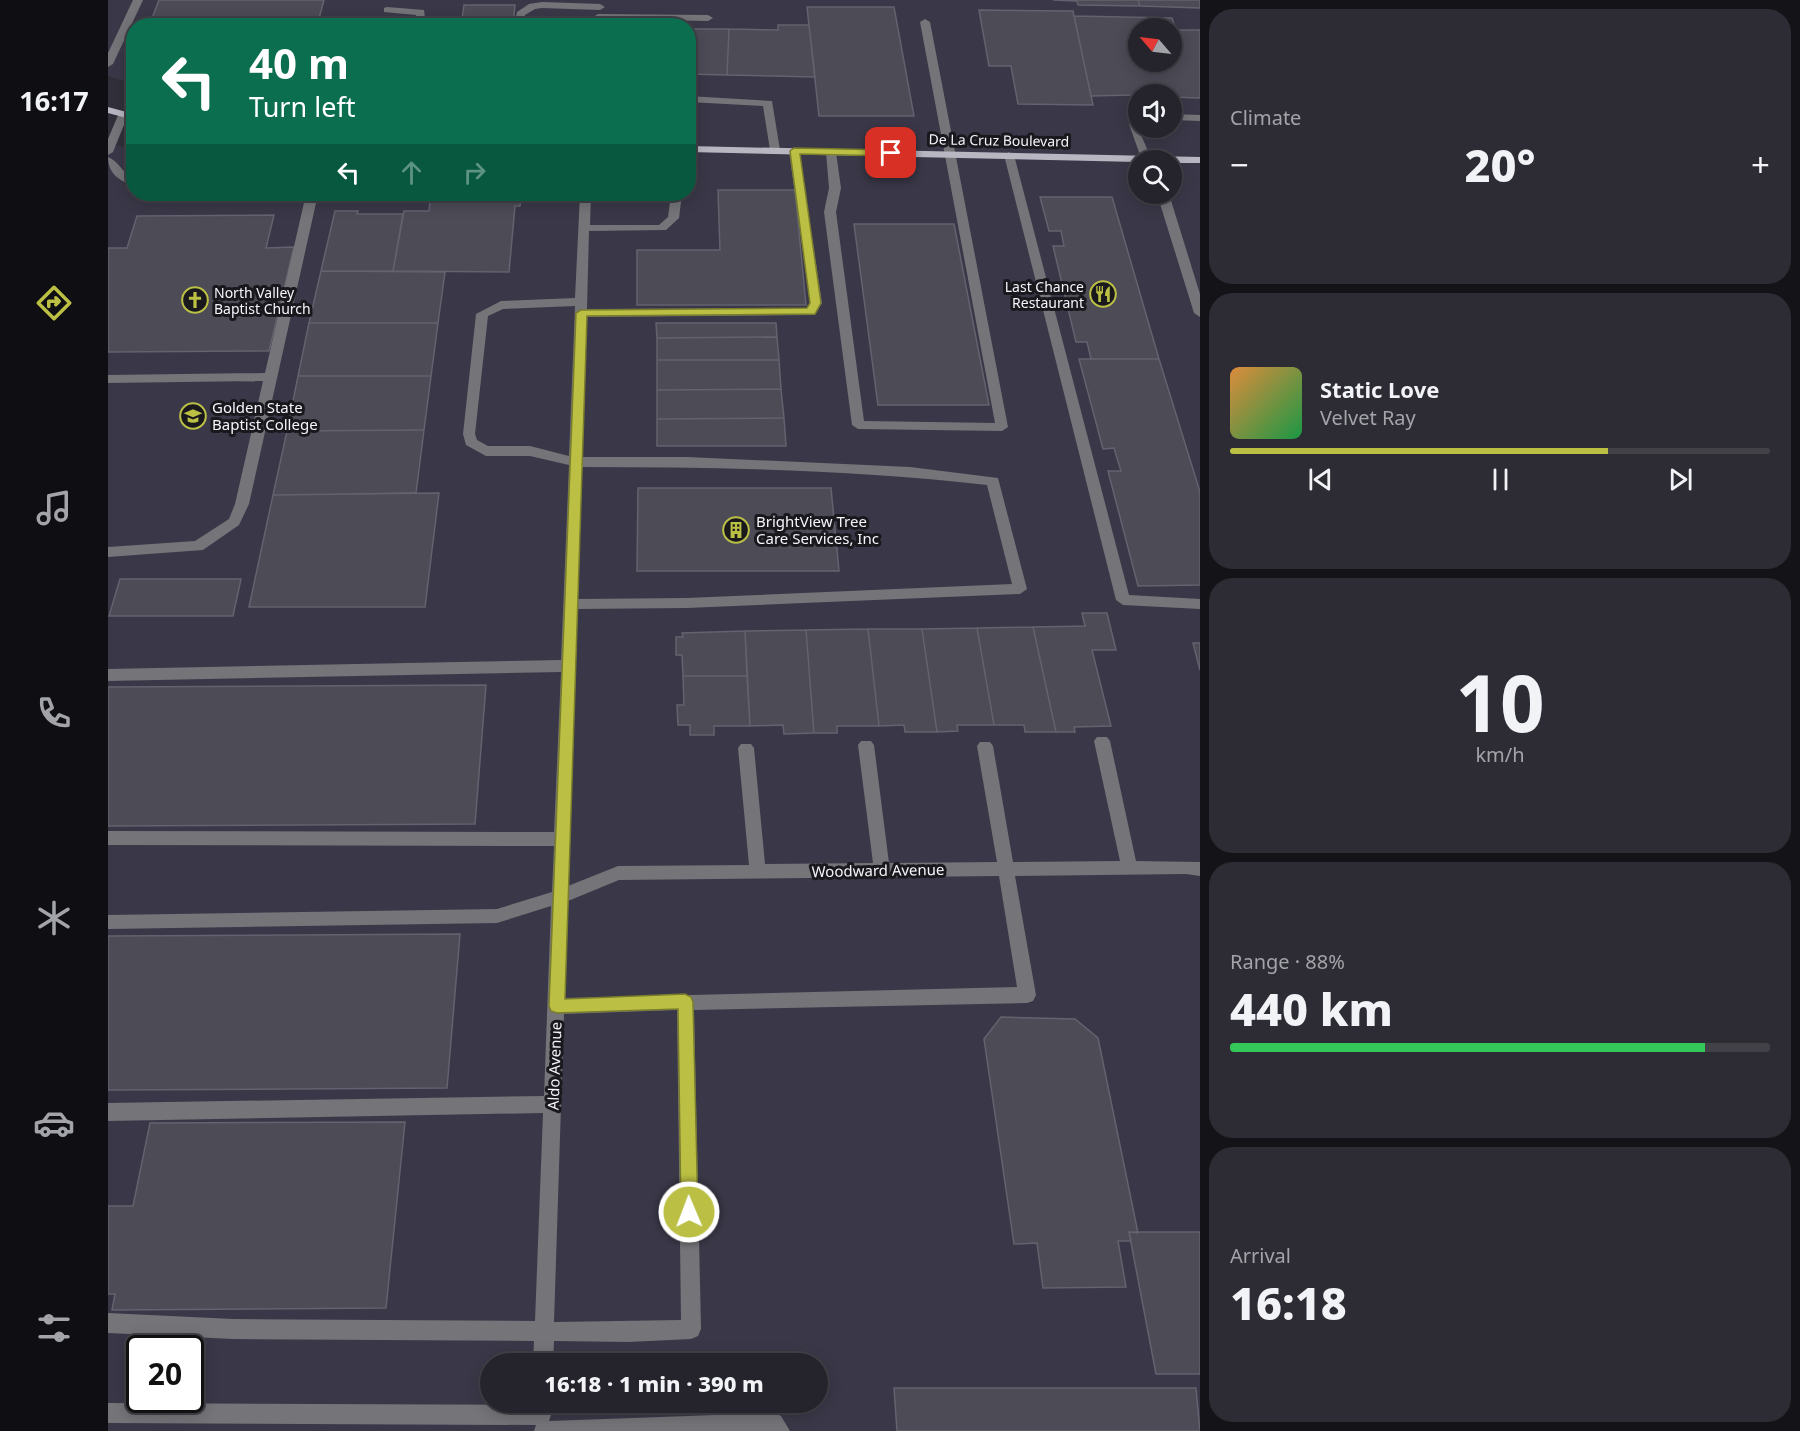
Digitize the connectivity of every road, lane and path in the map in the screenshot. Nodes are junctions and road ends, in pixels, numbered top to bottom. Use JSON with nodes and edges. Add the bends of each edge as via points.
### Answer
{"nodes":[{"id":1,"x":138,"y":0,"type":"edge"},
{"id":2,"x":387,"y":10,"type":"dead end"},
{"id":3,"x":599,"y":13,"type":"edge"},
{"id":4,"x":130,"y":18,"type":"edge"},
{"id":5,"x":421,"y":18,"type":"edge"},
{"id":6,"x":520,"y":18,"type":"edge"},
{"id":7,"x":708,"y":18,"type":"dead end"},
{"id":8,"x":925,"y":22,"type":"dead end"},
{"id":9,"x":126,"y":26,"type":"edge"},
{"id":10,"x":108,"y":64,"type":"edge"},
{"id":11,"x":696,"y":99,"type":"edge"},
{"id":12,"x":108,"y":110,"type":"edge"},
{"id":13,"x":126,"y":115,"type":"edge"},
{"id":14,"x":1182,"y":117,"type":"edge"},
{"id":15,"x":1200,"y":118,"type":"edge"},
{"id":16,"x":126,"y":120,"type":"edge"},
{"id":17,"x":696,"y":149,"type":"edge"},
{"id":18,"x":775,"y":150,"type":"junction"},
{"id":19,"x":794,"y":151,"type":"junction"},
{"id":20,"x":108,"y":152,"type":"edge"},
{"id":21,"x":831,"y":152,"type":"junction"},
{"id":22,"x":951,"y":154,"type":"junction"},
{"id":23,"x":1009,"y":156,"type":"junction"},
{"id":24,"x":1128,"y":159,"type":"edge"},
{"id":25,"x":108,"y":160,"type":"edge"},
{"id":26,"x":1182,"y":160,"type":"edge"},
{"id":27,"x":1200,"y":160,"type":"edge"},
{"id":28,"x":126,"y":179,"type":"edge"},
{"id":29,"x":310,"y":201,"type":"edge"},
{"id":30,"x":585,"y":201,"type":"edge"},
{"id":31,"x":675,"y":201,"type":"edge"},
{"id":32,"x":1166,"y":204,"type":"edge"},
{"id":33,"x":584,"y":228,"type":"junction"},
{"id":34,"x":581,"y":307,"type":"junction"},
{"id":35,"x":1200,"y":313,"type":"edge"},
{"id":36,"x":270,"y":377,"type":"junction"},
{"id":37,"x":108,"y":379,"type":"edge"},
{"id":38,"x":576,"y":462,"type":"junction"},
{"id":39,"x":108,"y":552,"type":"edge"},
{"id":40,"x":571,"y":604,"type":"junction"},
{"id":41,"x":1200,"y":604,"type":"edge"},
{"id":42,"x":569,"y":666,"type":"junction"},
{"id":43,"x":108,"y":675,"type":"edge"},
{"id":44,"x":1102,"y":741,"type":"dead end"},
{"id":45,"x":866,"y":745,"type":"dead end"},
{"id":46,"x":985,"y":746,"type":"dead end"},
{"id":47,"x":746,"y":748,"type":"dead end"},
{"id":48,"x":108,"y":838,"type":"edge"},
{"id":49,"x":563,"y":839,"type":"junction"},
{"id":50,"x":1129,"y":867,"type":"junction"},
{"id":51,"x":1006,"y":869,"type":"junction"},
{"id":52,"x":1200,"y":869,"type":"edge"},
{"id":53,"x":882,"y":870,"type":"junction"},
{"id":54,"x":758,"y":871,"type":"junction"},
{"id":55,"x":561,"y":896,"type":"junction"},
{"id":56,"x":108,"y":922,"type":"edge"},
{"id":57,"x":685,"y":1002,"type":"junction"},
{"id":58,"x":557,"y":1006,"type":"junction"},
{"id":59,"x":553,"y":1104,"type":"junction"},
{"id":60,"x":108,"y":1112,"type":"edge"},
{"id":61,"x":108,"y":1323,"type":"edge"},
{"id":62,"x":544,"y":1332,"type":"junction"},
{"id":63,"x":543,"y":1353,"type":"edge"},
{"id":64,"x":108,"y":1413,"type":"edge"},
{"id":65,"x":542,"y":1420,"type":"edge"},
{"id":66,"x":780,"y":1431,"type":"edge"}],
"edges":[{"from":1,"to":4,"type":"street"},
{"from":2,"to":5,"type":"street","via":[[421,12]]},
{"from":3,"to":6,"type":"street","via":[[532,6]]},
{"from":3,"to":7,"type":"street"},
{"from":8,"to":22,"type":"street"},
{"from":9,"to":10,"type":"street"},
{"from":11,"to":18,"type":"street","via":[[768,103]]},
{"from":12,"to":13,"type":"main road"},
{"from":14,"to":15,"type":"street"},
{"from":16,"to":20,"type":"street"},
{"from":17,"to":18,"type":"main road","name":"De La Cruz Boulevard"},
{"from":18,"to":19,"type":"main road","name":"De La Cruz Boulevard"},
{"from":19,"to":21,"type":"main road","name":"De La Cruz Boulevard"},
{"from":19,"to":34,"type":"street","via":[[815,308],[806,314]]},
{"from":21,"to":22,"type":"main road","name":"De La Cruz Boulevard"},
{"from":21,"to":22,"type":"street","via":[[835,188],[830,212],[858,425],[1002,427]]},
{"from":22,"to":23,"type":"main road","name":"De La Cruz Boulevard"},
{"from":23,"to":24,"type":"main road","name":"De La Cruz Boulevard"},
{"from":23,"to":41,"type":"street","via":[[1123,600]]},
{"from":25,"to":28,"type":"street"},
{"from":26,"to":27,"type":"main road","name":"De La Cruz Boulevard"},
{"from":29,"to":36,"type":"street"},
{"from":30,"to":33,"type":"street","name":"Aldo Avenue"},
{"from":31,"to":33,"type":"street","via":[[673,218],[662,228]]},
{"from":32,"to":35,"type":"street"},
{"from":33,"to":34,"type":"street","name":"Aldo Avenue"},
{"from":34,"to":38,"type":"street","name":"Aldo Avenue"},
{"from":34,"to":38,"type":"street","via":[[501,305],[482,314],[469,434],[471,442],[486,451],[530,451]]},
{"from":36,"to":37,"type":"street"},
{"from":36,"to":39,"type":"street","via":[[242,504],[234,522],[198,546]]},
{"from":38,"to":40,"type":"street","name":"Aldo Avenue"},
{"from":38,"to":40,"type":"street","via":[[804,467],[993,481],[1020,589]]},
{"from":40,"to":42,"type":"street","name":"Aldo Avenue"},
{"from":42,"to":43,"type":"street"},
{"from":42,"to":49,"type":"street","name":"Aldo Avenue"},
{"from":44,"to":50,"type":"street"},
{"from":45,"to":53,"type":"street"},
{"from":46,"to":51,"type":"street"},
{"from":47,"to":54,"type":"street"},
{"from":48,"to":49,"type":"street"},
{"from":49,"to":55,"type":"street","name":"Aldo Avenue"},
{"from":50,"to":51,"type":"street","name":"Woodward Avenue"},
{"from":50,"to":52,"type":"street","name":"Woodward Avenue"},
{"from":51,"to":53,"type":"street","name":"Woodward Avenue"},
{"from":51,"to":57,"type":"street","via":[[1027,995]]},
{"from":53,"to":54,"type":"street","name":"Woodward Avenue"},
{"from":54,"to":55,"type":"street","name":"Woodward Avenue","via":[[618,873]]},
{"from":55,"to":56,"type":"street","name":"Woodward Avenue","via":[[497,916]]},
{"from":55,"to":58,"type":"street","name":"Aldo Avenue"},
{"from":57,"to":58,"type":"street"},
{"from":57,"to":62,"type":"street","via":[[691,1329]]},
{"from":58,"to":59,"type":"street","name":"Aldo Avenue"},
{"from":59,"to":60,"type":"street"},
{"from":59,"to":62,"type":"street","name":"Aldo Avenue"},
{"from":61,"to":62,"type":"street","via":[[232,1329]]},
{"from":62,"to":63,"type":"street","name":"Aldo Avenue"},
{"from":64,"to":65,"type":"street"},
{"from":65,"to":66,"type":"street","via":[[774,1423]]}]}
